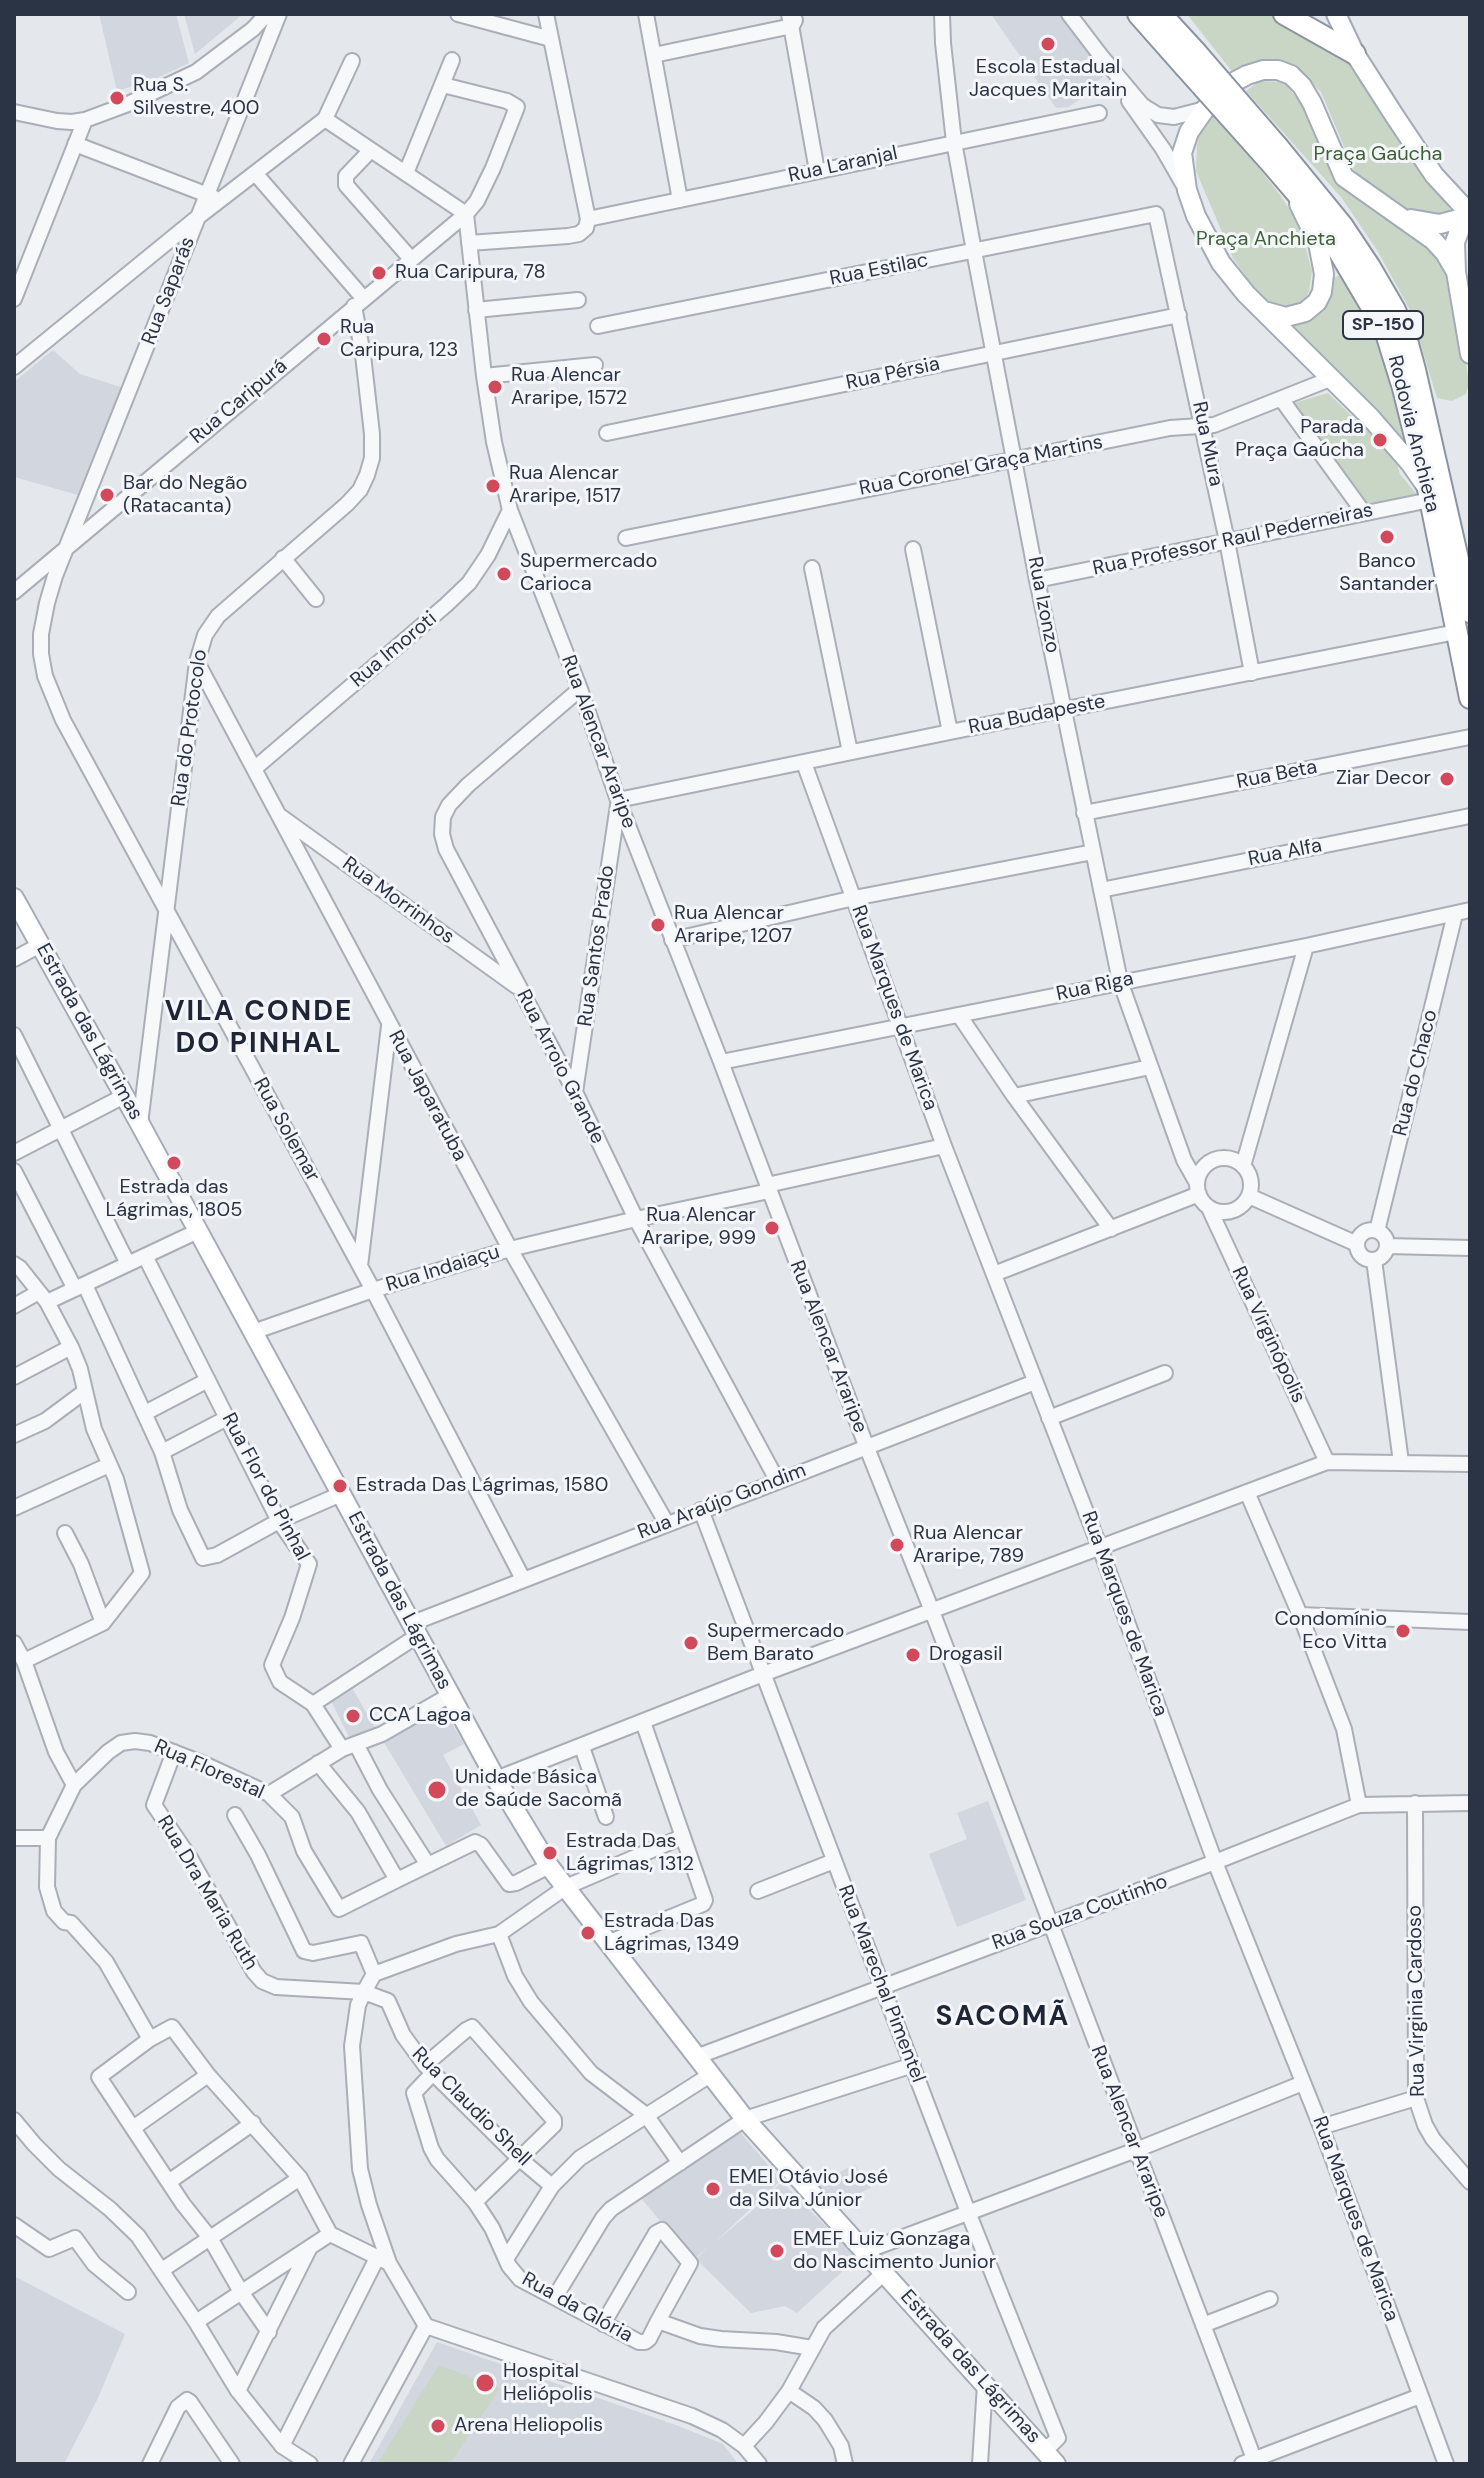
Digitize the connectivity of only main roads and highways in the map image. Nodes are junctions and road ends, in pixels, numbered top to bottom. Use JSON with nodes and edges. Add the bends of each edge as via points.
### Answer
{"nodes":[{"id":1,"x":1138,"y":14,"type":"edge"},
{"id":2,"x":1161,"y":14,"type":"edge"},
{"id":3,"x":1284,"y":14,"type":"edge"},
{"id":4,"x":1336,"y":14,"type":"edge"},
{"id":5,"x":1355,"y":54,"type":"junction"},
{"id":6,"x":1190,"y":59,"type":"junction"},
{"id":7,"x":1273,"y":154,"type":"junction"},
{"id":8,"x":1289,"y":185,"type":"junction"},
{"id":9,"x":1470,"y":216,"type":"edge"},
{"id":10,"x":1403,"y":217,"type":"junction"},
{"id":11,"x":1456,"y":272,"type":"junction"},
{"id":12,"x":1466,"y":303,"type":"edge"},
{"id":13,"x":1262,"y":310,"type":"junction"},
{"id":14,"x":1470,"y":354,"type":"edge"},
{"id":15,"x":1429,"y":494,"type":"junction"},
{"id":16,"x":1470,"y":542,"type":"edge"},
{"id":17,"x":1460,"y":571,"type":"junction"},
{"id":18,"x":1470,"y":612,"type":"edge"},
{"id":19,"x":1470,"y":698,"type":"edge"},
{"id":20,"x":14,"y":898,"type":"edge"},
{"id":21,"x":1050,"y":2459,"type":"edge"}],
"edges":[{"from":1,"to":6,"type":"highway","name":"Rodovia Anchieta","number":"SP-150"},
{"from":2,"to":6,"type":"highway","name":"Rodovia Anchieta","number":"SP-150"},
{"from":3,"to":5,"type":"highway"},
{"from":4,"to":5,"type":"main road"},
{"from":5,"to":9,"type":"main road","via":[[1434,175]]},
{"from":6,"to":7,"type":"highway","name":"Rodovia Anchieta","number":"SP-150","bridge":true},
{"from":7,"to":8,"type":"highway","name":"Rodovia Anchieta","number":"SP-150"},
{"from":7,"to":17,"type":"highway","name":"Rodovia Anchieta","number":"SP-150","via":[[1342,225],[1395,310],[1415,370]]},
{"from":8,"to":13,"type":"main road","via":[[1318,243],[1322,292],[1311,308],[1296,315]]},
{"from":8,"to":15,"type":"highway","name":"Rodovia Anchieta","number":"SP-150","via":[[1322,223],[1385,330]]},
{"from":9,"to":10,"type":"main road","via":[[1440,224]]},
{"from":9,"to":11,"type":"main road","via":[[1455,242]]},
{"from":10,"to":11,"type":"main road","via":[[1433,240]]},
{"from":10,"to":13,"type":"main road","via":[[1344,177],[1312,103],[1291,75],[1263,70],[1234,82],[1205,109],[1184,142],[1183,166],[1196,216],[1213,250]]},
{"from":11,"to":12,"type":"main road"},
{"from":12,"to":14,"type":"main road"},
{"from":13,"to":15,"type":"main road","via":[[1389,438]]},
{"from":15,"to":19,"type":"highway","name":"Rodovia Anchieta","number":"SP-150"},
{"from":16,"to":17,"type":"highway"},
{"from":17,"to":18,"type":"highway","name":"Rodovia Anchieta","number":"SP-150"},
{"from":20,"to":21,"type":"main road","name":"Estrada das Lágrimas","via":[[496,1779],[549,1866],[745,2119]]}]}
